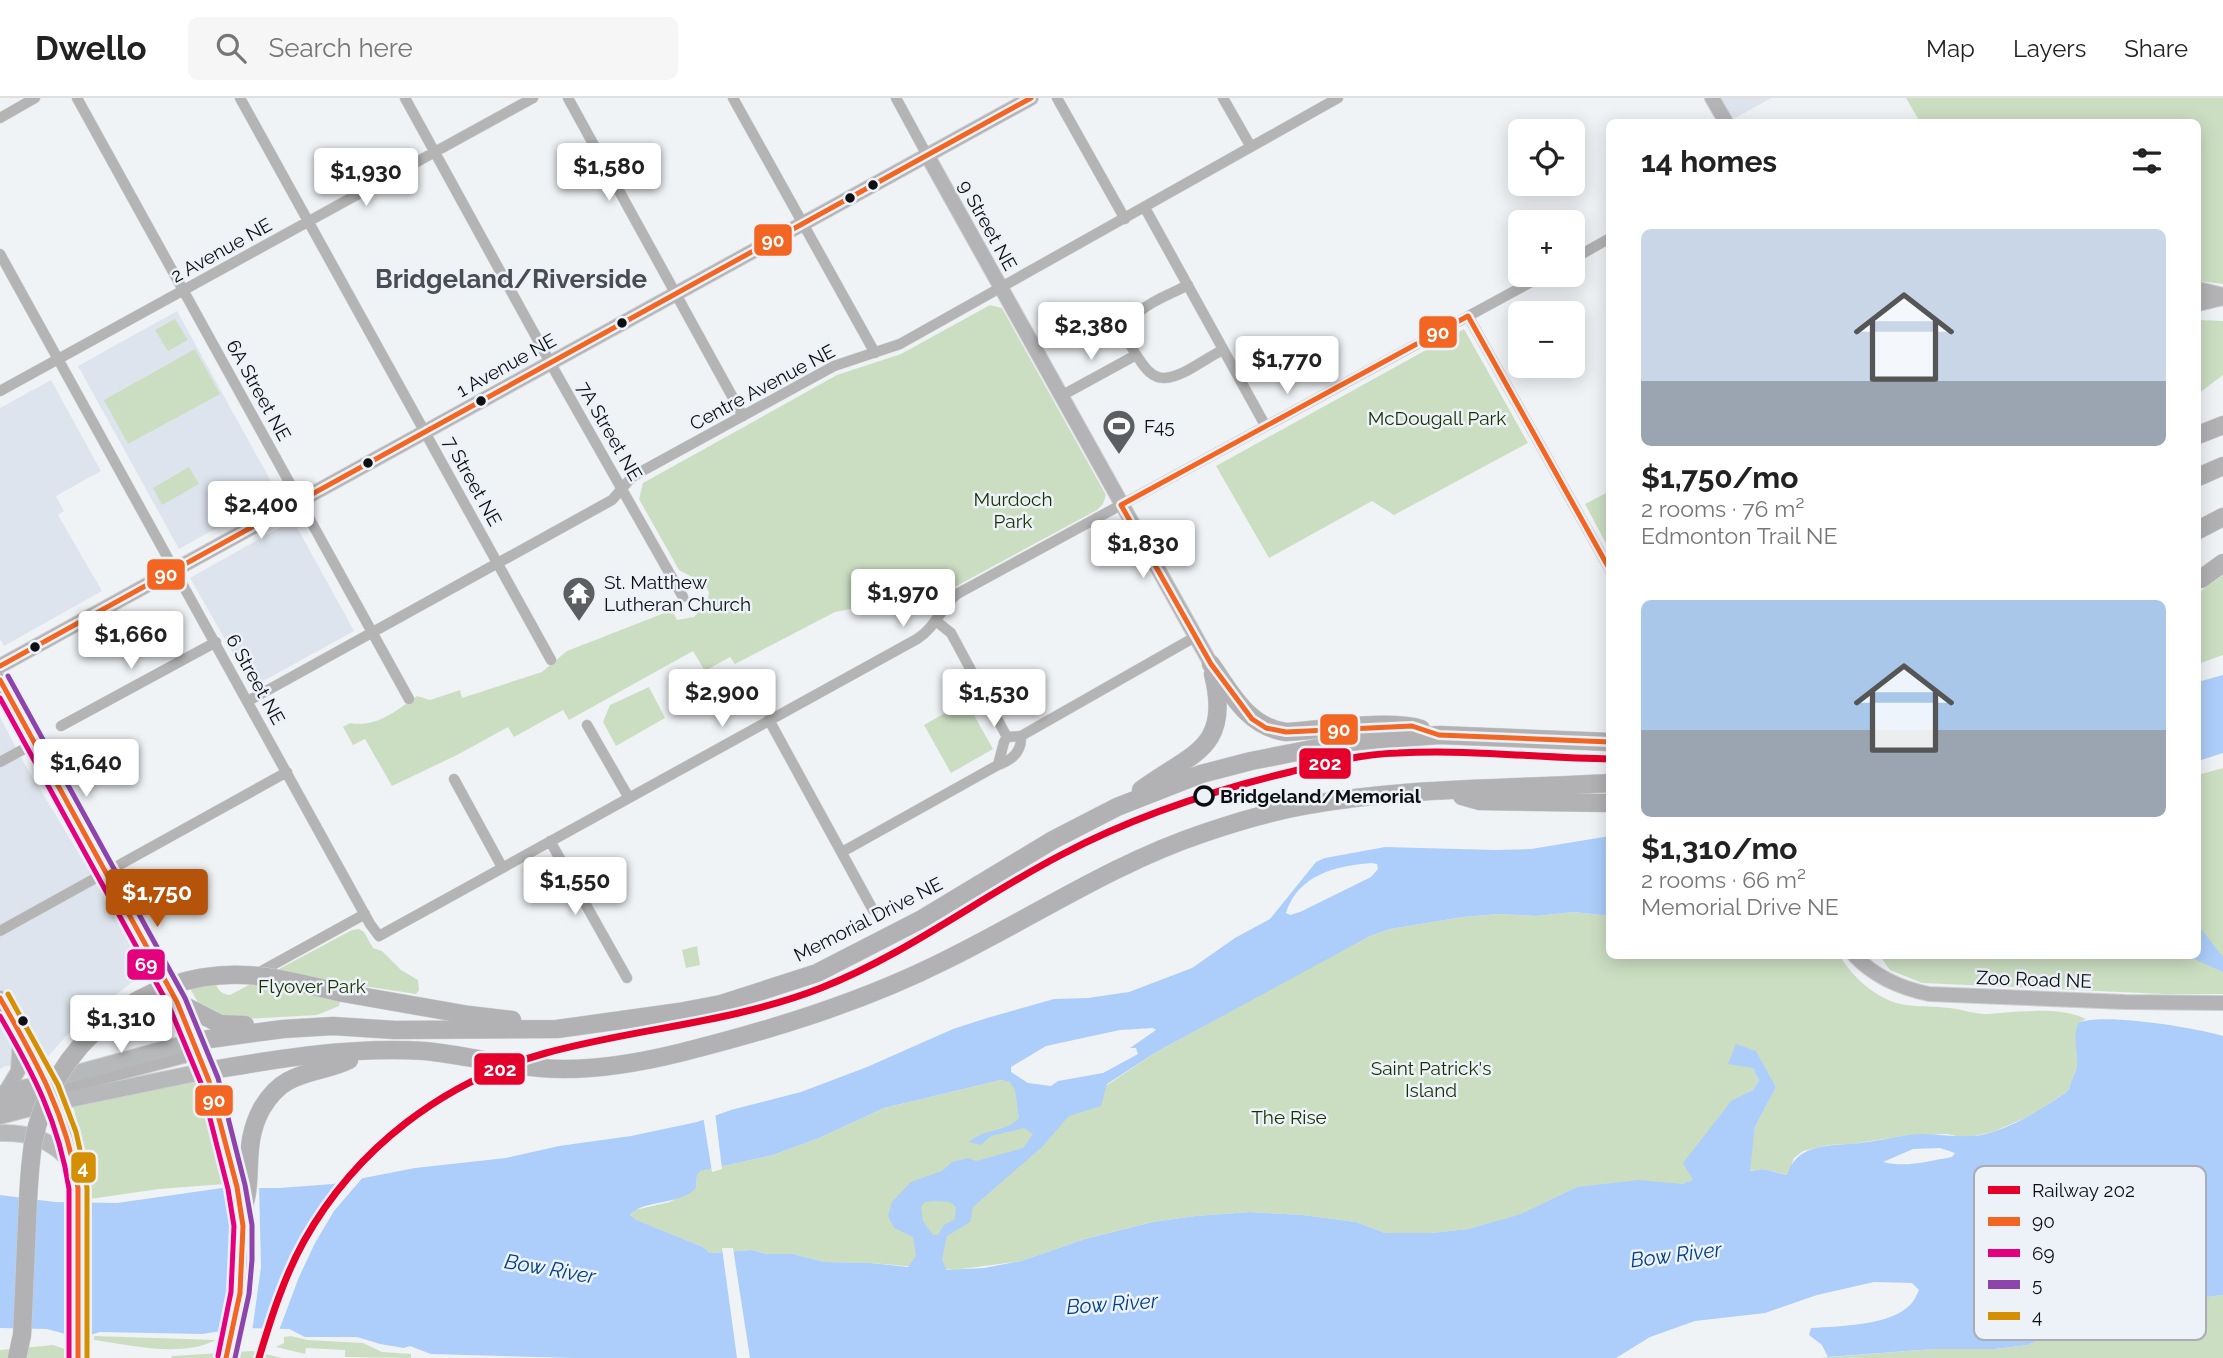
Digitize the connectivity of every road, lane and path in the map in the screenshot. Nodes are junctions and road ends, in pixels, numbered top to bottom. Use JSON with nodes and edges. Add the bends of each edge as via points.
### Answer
{"nodes":[{"id":1,"x":35,"y":98,"type":"edge"},
{"id":2,"x":77,"y":98,"type":"edge"},
{"id":3,"x":240,"y":98,"type":"edge"},
{"id":4,"x":405,"y":98,"type":"edge"},
{"id":5,"x":533,"y":98,"type":"edge"},
{"id":6,"x":568,"y":98,"type":"edge"},
{"id":7,"x":733,"y":98,"type":"edge"},
{"id":8,"x":895,"y":98,"type":"edge"},
{"id":9,"x":1031,"y":98,"type":"edge"},
{"id":10,"x":1058,"y":98,"type":"edge"},
{"id":11,"x":1223,"y":98,"type":"edge"},
{"id":12,"x":1338,"y":98,"type":"edge"},
{"id":13,"x":1712,"y":98,"type":"edge"},
{"id":14,"x":0,"y":118,"type":"edge"},
{"id":15,"x":1724,"y":119,"type":"edge"},
{"id":16,"x":1251,"y":147,"type":"junction"},
{"id":17,"x":434,"y":152,"type":"junction"},
{"id":18,"x":927,"y":155,"type":"junction"},
{"id":19,"x":1145,"y":208,"type":"junction"},
{"id":20,"x":1125,"y":219,"type":"junction"},
{"id":21,"x":309,"y":222,"type":"junction"},
{"id":22,"x":803,"y":223,"type":"junction"},
{"id":23,"x":1606,"y":241,"type":"edge"},
{"id":24,"x":1585,"y":253,"type":"edge"},
{"id":25,"x":0,"y":254,"type":"edge"},
{"id":26,"x":1188,"y":285,"type":"junction"},
{"id":27,"x":1001,"y":287,"type":"junction"},
{"id":28,"x":1522,"y":287,"type":"edge"},
{"id":29,"x":183,"y":290,"type":"junction"},
{"id":30,"x":2201,"y":290,"type":"edge"},
{"id":31,"x":676,"y":294,"type":"junction"},
{"id":32,"x":2223,"y":296,"type":"edge"},
{"id":33,"x":2201,"y":303,"type":"edge"},
{"id":34,"x":1468,"y":316,"type":"junction"},
{"id":35,"x":1223,"y":350,"type":"junction"},
{"id":36,"x":875,"y":353,"type":"junction"},
{"id":37,"x":1136,"y":355,"type":"junction"},
{"id":38,"x":57,"y":359,"type":"junction"},
{"id":39,"x":550,"y":362,"type":"junction"},
{"id":40,"x":0,"y":391,"type":"edge"},
{"id":41,"x":1061,"y":396,"type":"junction"},
{"id":42,"x":743,"y":415,"type":"junction"},
{"id":43,"x":2223,"y":418,"type":"edge"},
{"id":44,"x":1265,"y":425,"type":"junction"},
{"id":45,"x":2223,"y":425,"type":"edge"},
{"id":46,"x":2201,"y":426,"type":"edge"},
{"id":47,"x":426,"y":431,"type":"junction"},
{"id":48,"x":2201,"y":434,"type":"edge"},
{"id":49,"x":2223,"y":466,"type":"edge"},
{"id":50,"x":2201,"y":476,"type":"edge"},
{"id":51,"x":623,"y":488,"type":"junction"},
{"id":52,"x":300,"y":500,"type":"junction"},
{"id":53,"x":1121,"y":505,"type":"junction"},
{"id":54,"x":2223,"y":517,"type":"edge"},
{"id":55,"x":2201,"y":528,"type":"edge"},
{"id":56,"x":2223,"y":562,"type":"edge"},
{"id":57,"x":1606,"y":563,"type":"edge"},
{"id":58,"x":498,"y":564,"type":"junction"},
{"id":59,"x":174,"y":569,"type":"junction"},
{"id":60,"x":2201,"y":577,"type":"edge"},
{"id":61,"x":683,"y":597,"type":"dead end"},
{"id":62,"x":936,"y":621,"type":"junction"},
{"id":63,"x":373,"y":632,"type":"junction"},
{"id":64,"x":1195,"y":637,"type":"junction"},
{"id":65,"x":216,"y":642,"type":"junction"},
{"id":66,"x":551,"y":660,"type":"dead end"},
{"id":67,"x":1211,"y":664,"type":"junction"},
{"id":68,"x":0,"y":666,"type":"edge"},
{"id":69,"x":0,"y":680,"type":"edge"},
{"id":70,"x":409,"y":699,"type":"dead end"},
{"id":71,"x":248,"y":701,"type":"junction"},
{"id":72,"x":769,"y":720,"type":"junction"},
{"id":73,"x":587,"y":725,"type":"dead end"},
{"id":74,"x":61,"y":726,"type":"dead end"},
{"id":75,"x":1439,"y":735,"type":"junction"},
{"id":76,"x":1021,"y":736,"type":"junction"},
{"id":77,"x":1007,"y":737,"type":"junction"},
{"id":78,"x":1606,"y":742,"type":"edge"},
{"id":79,"x":35,"y":743,"type":"junction"},
{"id":80,"x":0,"y":762,"type":"edge"},
{"id":81,"x":998,"y":765,"type":"junction"},
{"id":82,"x":287,"y":772,"type":"junction"},
{"id":83,"x":454,"y":779,"type":"dead end"},
{"id":84,"x":1606,"y":783,"type":"edge"},
{"id":85,"x":1445,"y":791,"type":"junction"},
{"id":86,"x":629,"y":798,"type":"junction"},
{"id":87,"x":1606,"y":803,"type":"edge"},
{"id":88,"x":1117,"y":807,"type":"junction"},
{"id":89,"x":550,"y":841,"type":"junction"},
{"id":90,"x":842,"y":852,"type":"junction"},
{"id":91,"x":502,"y":867,"type":"junction"},
{"id":92,"x":107,"y":872,"type":"junction"},
{"id":93,"x":873,"y":910,"type":"dead end"},
{"id":94,"x":365,"y":914,"type":"junction"},
{"id":95,"x":0,"y":931,"type":"edge"},
{"id":96,"x":1858,"y":959,"type":"edge"},
{"id":97,"x":627,"y":978,"type":"dead end"},
{"id":98,"x":230,"y":982,"type":"dead end"},
{"id":99,"x":0,"y":998,"type":"edge"},
{"id":100,"x":177,"y":1002,"type":"junction"},
{"id":101,"x":2223,"y":1003,"type":"edge"},
{"id":102,"x":606,"y":1024,"type":"junction"},
{"id":103,"x":355,"y":1027,"type":"junction"},
{"id":104,"x":282,"y":1029,"type":"junction"},
{"id":105,"x":20,"y":1034,"type":"junction"},
{"id":106,"x":197,"y":1046,"type":"junction"},
{"id":107,"x":368,"y":1052,"type":"junction"},
{"id":108,"x":206,"y":1071,"type":"junction"},
{"id":109,"x":52,"y":1091,"type":"junction"},
{"id":110,"x":2,"y":1096,"type":"edge"},
{"id":111,"x":0,"y":1117,"type":"edge"},
{"id":112,"x":0,"y":1133,"type":"edge"},
{"id":113,"x":76,"y":1167,"type":"junction"},
{"id":114,"x":240,"y":1172,"type":"junction"},
{"id":115,"x":242,"y":1213,"type":"joint"},
{"id":116,"x":17,"y":1358,"type":"edge"},
{"id":117,"x":78,"y":1358,"type":"edge"},
{"id":118,"x":226,"y":1358,"type":"edge"}],
"edges":[{"from":1,"to":14,"type":"street"},
{"from":2,"to":29,"type":"street","name":"6A Street NE"},
{"from":3,"to":21,"type":"street","name":"7 Street NE"},
{"from":4,"to":17,"type":"street","name":"7A Street NE"},
{"from":5,"to":17,"type":"street","name":"2 Avenue NE"},
{"from":6,"to":31,"type":"street"},
{"from":7,"to":22,"type":"street"},
{"from":8,"to":18,"type":"street","name":"9 Street NE"},
{"from":9,"to":18,"type":"street","name":"1 Avenue NE"},
{"from":10,"to":20,"type":"street"},
{"from":11,"to":16,"type":"street"},
{"from":12,"to":16,"type":"street","name":"Centre Avenue NE"},
{"from":13,"to":15,"type":"street"},
{"from":16,"to":19,"type":"street","name":"Centre Avenue NE"},
{"from":17,"to":21,"type":"street","name":"2 Avenue NE"},
{"from":17,"to":39,"type":"street","name":"7A Street NE"},
{"from":18,"to":22,"type":"street","name":"1 Avenue NE"},
{"from":18,"to":27,"type":"street","name":"9 Street NE"},
{"from":19,"to":20,"type":"street","name":"Centre Avenue NE"},
{"from":19,"to":26,"type":"street"},
{"from":20,"to":27,"type":"street","name":"Centre Avenue NE"},
{"from":21,"to":29,"type":"street","name":"2 Avenue NE"},
{"from":21,"to":47,"type":"street","name":"7 Street NE"},
{"from":22,"to":31,"type":"street","name":"1 Avenue NE"},
{"from":22,"to":36,"type":"street"},
{"from":23,"to":24,"type":"street"},
{"from":25,"to":38,"type":"street","name":"6 Street NE"},
{"from":26,"to":35,"type":"street"},
{"from":26,"to":37,"type":"street","via":[[1135,314],[1127,331]]},
{"from":27,"to":36,"type":"street","name":"Centre Avenue NE","via":[[900,344]]},
{"from":27,"to":41,"type":"street","name":"9 Street NE"},
{"from":28,"to":34,"type":"street"},
{"from":29,"to":38,"type":"street","name":"2 Avenue NE"},
{"from":29,"to":52,"type":"street","name":"6A Street NE"},
{"from":30,"to":32,"type":"street"},
{"from":31,"to":39,"type":"street","name":"1 Avenue NE"},
{"from":31,"to":42,"type":"street"},
{"from":32,"to":33,"type":"street"},
{"from":34,"to":44,"type":"street"},
{"from":34,"to":57,"type":"street"},
{"from":35,"to":37,"type":"street","via":[[1160,378]]},
{"from":35,"to":44,"type":"street"},
{"from":36,"to":42,"type":"street","name":"Centre Avenue NE","via":[[834,366]]},
{"from":37,"to":41,"type":"street"},
{"from":38,"to":40,"type":"street","name":"2 Avenue NE"},
{"from":38,"to":59,"type":"street","name":"6 Street NE"},
{"from":39,"to":47,"type":"street","name":"1 Avenue NE"},
{"from":39,"to":51,"type":"street","name":"7A Street NE"},
{"from":41,"to":53,"type":"street","name":"9 Street NE"},
{"from":42,"to":51,"type":"street","name":"Centre Avenue NE","via":[[632,477]]},
{"from":43,"to":46,"type":"highway"},
{"from":44,"to":53,"type":"street"},
{"from":45,"to":48,"type":"highway"},
{"from":47,"to":52,"type":"street","name":"1 Avenue NE"},
{"from":47,"to":58,"type":"street","name":"7 Street NE"},
{"from":49,"to":50,"type":"highway"},
{"from":51,"to":58,"type":"street","name":"Centre Avenue NE","via":[[612,500]]},
{"from":51,"to":61,"type":"street","name":"7A Street NE"},
{"from":52,"to":59,"type":"street","name":"1 Avenue NE"},
{"from":52,"to":63,"type":"street","name":"6A Street NE"},
{"from":53,"to":62,"type":"street","via":[[957,594]]},
{"from":53,"to":64,"type":"street","name":"9 Street NE"},
{"from":54,"to":55,"type":"highway"},
{"from":56,"to":60,"type":"highway"},
{"from":58,"to":63,"type":"street","name":"Centre Avenue NE"},
{"from":58,"to":66,"type":"street","name":"7 Street NE"},
{"from":59,"to":65,"type":"street","name":"6 Street NE"},
{"from":59,"to":68,"type":"street","name":"1 Avenue NE"},
{"from":62,"to":72,"type":"street","via":[[917,639]]},
{"from":62,"to":77,"type":"street","via":[[951,633]]},
{"from":63,"to":70,"type":"street","name":"6A Street NE"},
{"from":63,"to":71,"type":"street","name":"Centre Avenue NE"},
{"from":64,"to":67,"type":"street","name":"9 Street NE"},
{"from":64,"to":76,"type":"street"},
{"from":65,"to":71,"type":"street","name":"6 Street NE"},
{"from":65,"to":74,"type":"street"},
{"from":67,"to":75,"type":"highway","via":[[1242,708],[1266,728],[1286,732],[1412,726]]},
{"from":67,"to":88,"type":"highway","via":[[1219,712],[1206,745]]},
{"from":69,"to":79,"type":"street"},
{"from":71,"to":82,"type":"street","name":"6 Street NE"},
{"from":72,"to":86,"type":"street"},
{"from":72,"to":90,"type":"street"},
{"from":73,"to":86,"type":"street"},
{"from":75,"to":78,"type":"highway","name":"Memorial Drive NE"},
{"from":75,"to":88,"type":"highway","name":"Memorial Drive NE","via":[[1348,742],[1251,761],[1201,774]]},
{"from":76,"to":77,"type":"street"},
{"from":76,"to":81,"type":"street","via":[[1011,760]]},
{"from":77,"to":81,"type":"street"},
{"from":79,"to":80,"type":"street"},
{"from":79,"to":92,"type":"street"},
{"from":81,"to":90,"type":"street"},
{"from":82,"to":92,"type":"street"},
{"from":82,"to":94,"type":"street","name":"6 Street NE"},
{"from":83,"to":91,"type":"street"},
{"from":84,"to":85,"type":"highway","name":"Memorial Drive NE"},
{"from":85,"to":87,"type":"highway","via":[[1480,802]]},
{"from":85,"to":107,"type":"highway","name":"Memorial Drive NE","via":[[1301,806],[1200,834],[1095,881],[870,995],[675,1054],[597,1067],[543,1068],[426,1052]]},
{"from":86,"to":89,"type":"street"},
{"from":88,"to":102,"type":"highway","name":"Memorial Drive NE","via":[[922,919],[817,973],[721,1004]]},
{"from":89,"to":91,"type":"street"},
{"from":89,"to":97,"type":"street"},
{"from":90,"to":93,"type":"street"},
{"from":91,"to":94,"type":"street","name":"6 Street NE","via":[[379,936]]},
{"from":92,"to":95,"type":"street"},
{"from":92,"to":100,"type":"street"},
{"from":94,"to":98,"type":"street","via":[[244,981]]},
{"from":96,"to":101,"type":"street","name":"Zoo Road NE","via":[[1891,982],[1929,993]]},
{"from":99,"to":105,"type":"street"},
{"from":100,"to":104,"type":"highway","via":[[220,1024],[261,1023]]},
{"from":100,"to":106,"type":"street"},
{"from":102,"to":103,"type":"highway","name":"Memorial Drive NE","via":[[536,1030]]},
{"from":102,"to":116,"type":"highway","bridge":true,"via":[[505,1020],[266,976],[200,978],[128,1004],[86,1040],[64,1068],[33,1145]]},
{"from":103,"to":104,"type":"highway","name":"Memorial Drive NE"},
{"from":103,"to":106,"type":"highway","via":[[333,1037]]},
{"from":104,"to":106,"type":"highway","name":"Memorial Drive NE"},
{"from":105,"to":109,"type":"street"},
{"from":105,"to":110,"type":"street","via":[[18,1071]]},
{"from":106,"to":108,"type":"main road"},
{"from":106,"to":109,"type":"main road","name":"Memorial Drive NE"},
{"from":107,"to":108,"type":"highway","name":"Memorial Drive NE"},
{"from":107,"to":114,"type":"highway","via":[[308,1070],[276,1090],[257,1116]]},
{"from":108,"to":109,"type":"main road","name":"Memorial Drive NE"},
{"from":108,"to":114,"type":"main road"},
{"from":109,"to":110,"type":"street","name":"Memorial Drive NE"},
{"from":109,"to":111,"type":"street","name":"Memorial Drive NE"},
{"from":109,"to":113,"type":"main road"},
{"from":112,"to":113,"type":"main road","via":[[48,1141]]},
{"from":113,"to":117,"type":"main road"},
{"from":114,"to":115,"type":"highway","via":[[248,1197]]},
{"from":115,"to":118,"type":"main road","via":[[242,1281]]}]}
